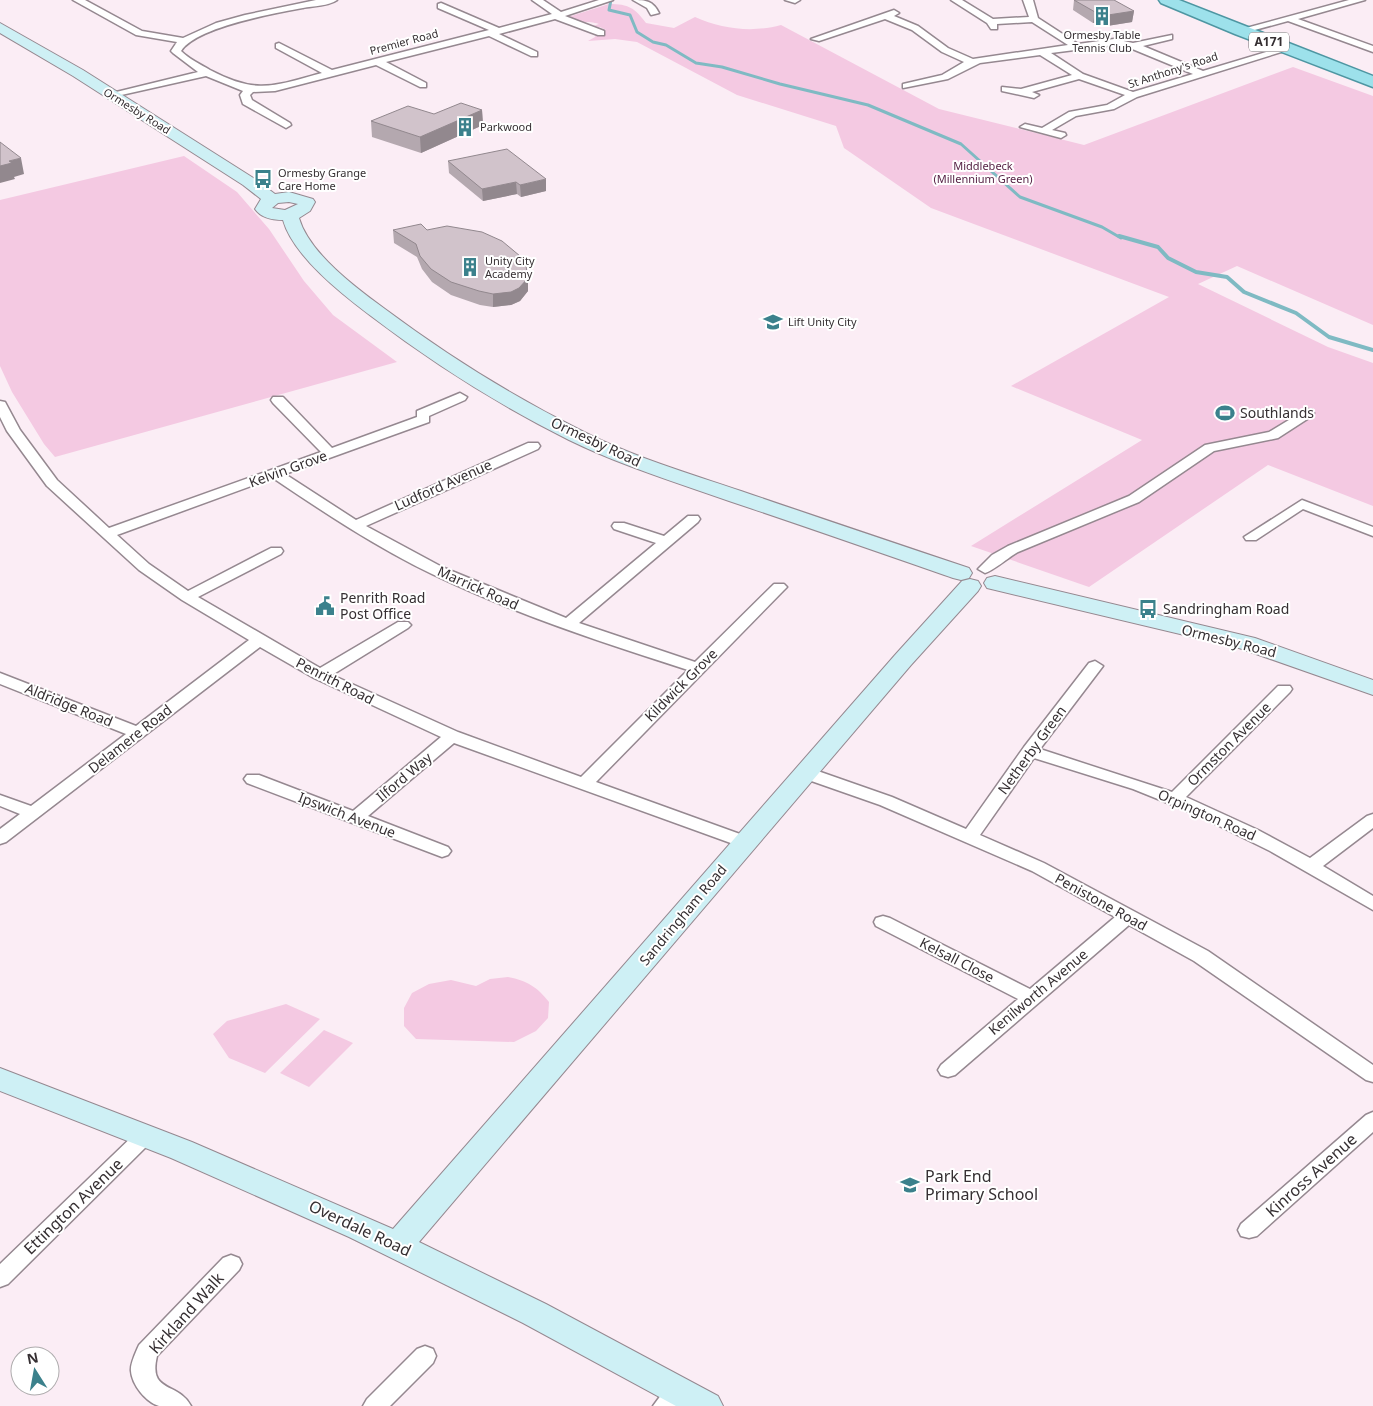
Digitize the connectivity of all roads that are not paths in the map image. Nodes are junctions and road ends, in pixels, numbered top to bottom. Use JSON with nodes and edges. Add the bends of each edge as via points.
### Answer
{"nodes":[{"id":1,"x":78,"y":0,"type":"edge"},
{"id":2,"x":332,"y":0,"type":"edge"},
{"id":3,"x":537,"y":0,"type":"edge"},
{"id":4,"x":638,"y":0,"type":"edge"},
{"id":5,"x":790,"y":0,"type":"edge"},
{"id":6,"x":795,"y":0,"type":"edge"},
{"id":7,"x":956,"y":0,"type":"edge"},
{"id":8,"x":1028,"y":0,"type":"edge"},
{"id":9,"x":1166,"y":0,"type":"edge"},
{"id":10,"x":1360,"y":0,"type":"edge"},
{"id":11,"x":605,"y":1,"type":"edge"},
{"id":12,"x":441,"y":6,"type":"dead end"},
{"id":13,"x":665,"y":9,"type":"dead end"},
{"id":14,"x":896,"y":12,"type":"dead end"},
{"id":15,"x":558,"y":15,"type":"junction"},
{"id":16,"x":885,"y":16,"type":"junction"},
{"id":17,"x":1034,"y":19,"type":"junction"},
{"id":18,"x":1290,"y":19,"type":"junction"},
{"id":19,"x":0,"y":27,"type":"edge"},
{"id":20,"x":1240,"y":31,"type":"junction"},
{"id":21,"x":494,"y":32,"type":"junction"},
{"id":22,"x":601,"y":33,"type":"dead end"},
{"id":23,"x":802,"y":35,"type":"dead end"},
{"id":24,"x":1169,"y":37,"type":"dead end"},
{"id":25,"x":816,"y":39,"type":"junction"},
{"id":26,"x":181,"y":40,"type":"junction"},
{"id":27,"x":830,"y":44,"type":"dead end"},
{"id":28,"x":279,"y":46,"type":"dead end"},
{"id":29,"x":1133,"y":46,"type":"junction"},
{"id":30,"x":1078,"y":48,"type":"junction"},
{"id":31,"x":1286,"y":49,"type":"junction"},
{"id":32,"x":1373,"y":49,"type":"edge"},
{"id":33,"x":1043,"y":52,"type":"junction"},
{"id":34,"x":534,"y":54,"type":"dead end"},
{"id":35,"x":378,"y":62,"type":"junction"},
{"id":36,"x":972,"y":62,"type":"junction"},
{"id":37,"x":208,"y":72,"type":"junction"},
{"id":38,"x":332,"y":74,"type":"junction"},
{"id":39,"x":1202,"y":74,"type":"junction"},
{"id":40,"x":1080,"y":76,"type":"junction"},
{"id":41,"x":1373,"y":82,"type":"edge"},
{"id":42,"x":423,"y":85,"type":"dead end"},
{"id":43,"x":907,"y":86,"type":"dead end"},
{"id":44,"x":250,"y":89,"type":"junction"},
{"id":45,"x":1006,"y":89,"type":"dead end"},
{"id":46,"x":1024,"y":91,"type":"junction"},
{"id":47,"x":1133,"y":95,"type":"junction"},
{"id":48,"x":112,"y":96,"type":"junction"},
{"id":49,"x":1039,"y":96,"type":"dead end"},
{"id":50,"x":286,"y":125,"type":"dead end"},
{"id":51,"x":1025,"y":127,"type":"dead end"},
{"id":52,"x":1043,"y":131,"type":"junction"},
{"id":53,"x":1060,"y":136,"type":"dead end"},
{"id":54,"x":460,"y":397,"type":"dead end"},
{"id":55,"x":278,"y":400,"type":"dead end"},
{"id":56,"x":0,"y":405,"type":"edge"},
{"id":57,"x":1307,"y":413,"type":"dead end"},
{"id":58,"x":533,"y":446,"type":"dead end"},
{"id":59,"x":330,"y":453,"type":"junction"},
{"id":60,"x":276,"y":474,"type":"junction"},
{"id":61,"x":681,"y":524,"type":"dead end"},
{"id":62,"x":354,"y":526,"type":"junction"},
{"id":63,"x":620,"y":526,"type":"dead end"},
{"id":64,"x":1373,"y":532,"type":"edge"},
{"id":65,"x":107,"y":534,"type":"junction"},
{"id":66,"x":1251,"y":537,"type":"dead end"},
{"id":67,"x":666,"y":541,"type":"junction"},
{"id":68,"x":276,"y":551,"type":"dead end"},
{"id":69,"x":978,"y":578,"type":"junction"},
{"id":70,"x":779,"y":587,"type":"dead end"},
{"id":71,"x":187,"y":597,"type":"junction"},
{"id":72,"x":567,"y":625,"type":"junction"},
{"id":73,"x":403,"y":626,"type":"dead end"},
{"id":74,"x":259,"y":640,"type":"junction"},
{"id":75,"x":1095,"y":666,"type":"dead end"},
{"id":76,"x":697,"y":668,"type":"junction"},
{"id":77,"x":320,"y":675,"type":"junction"},
{"id":78,"x":0,"y":678,"type":"edge"},
{"id":79,"x":1373,"y":688,"type":"edge"},
{"id":80,"x":1284,"y":689,"type":"dead end"},
{"id":81,"x":138,"y":732,"type":"junction"},
{"id":82,"x":452,"y":736,"type":"junction"},
{"id":83,"x":1030,"y":751,"type":"junction"},
{"id":84,"x":806,"y":773,"type":"junction"},
{"id":85,"x":252,"y":779,"type":"dead end"},
{"id":86,"x":584,"y":784,"type":"junction"},
{"id":87,"x":1174,"y":799,"type":"junction"},
{"id":88,"x":0,"y":800,"type":"edge"},
{"id":89,"x":33,"y":813,"type":"junction"},
{"id":90,"x":355,"y":818,"type":"junction"},
{"id":91,"x":1373,"y":820,"type":"edge"},
{"id":92,"x":970,"y":836,"type":"junction"},
{"id":93,"x":0,"y":838,"type":"edge"},
{"id":94,"x":745,"y":842,"type":"junction"},
{"id":95,"x":442,"y":852,"type":"dead end"},
{"id":96,"x":1312,"y":865,"type":"junction"},
{"id":97,"x":1373,"y":904,"type":"edge"},
{"id":98,"x":1128,"y":916,"type":"junction"},
{"id":99,"x":882,"y":922,"type":"dead end"},
{"id":100,"x":1030,"y":997,"type":"junction"},
{"id":101,"x":948,"y":1070,"type":"dead end"},
{"id":102,"x":1373,"y":1075,"type":"edge"},
{"id":103,"x":0,"y":1079,"type":"edge"},
{"id":104,"x":1373,"y":1120,"type":"edge"},
{"id":105,"x":146,"y":1135,"type":"junction"},
{"id":106,"x":1249,"y":1230,"type":"dead end"},
{"id":107,"x":398,"y":1245,"type":"junction"},
{"id":108,"x":231,"y":1264,"type":"dead end"},
{"id":109,"x":0,"y":1278,"type":"edge"},
{"id":110,"x":425,"y":1356,"type":"dead end"},
{"id":111,"x":683,"y":1401,"type":"edge"},
{"id":112,"x":179,"y":1406,"type":"edge"},
{"id":113,"x":374,"y":1406,"type":"edge"}],
"edges":[{"from":1,"to":26,"type":"street","via":[[139,33]]},
{"from":2,"to":26,"type":"street","via":[[223,24]]},
{"from":3,"to":15,"type":"street"},
{"from":4,"to":13,"type":"street","via":[[647,3],[654,11]]},
{"from":5,"to":6,"type":"street"},
{"from":7,"to":17,"type":"street","via":[[993,25]]},
{"from":8,"to":17,"type":"street"},
{"from":9,"to":20,"type":"main road","number":"A171"},
{"from":10,"to":18,"type":"street"},
{"from":11,"to":15,"type":"street","name":"Premier Road"},
{"from":12,"to":21,"type":"street"},
{"from":14,"to":16,"type":"street"},
{"from":15,"to":21,"type":"street","name":"Premier Road"},
{"from":15,"to":22,"type":"street"},
{"from":16,"to":25,"type":"street"},
{"from":16,"to":36,"type":"street","via":[[911,25],[945,50]]},
{"from":17,"to":30,"type":"street"},
{"from":18,"to":20,"type":"street"},
{"from":18,"to":32,"type":"street"},
{"from":19,"to":48,"type":"street","name":"Ormesby Road"},
{"from":20,"to":31,"type":"main road","number":"A171"},
{"from":21,"to":34,"type":"street"},
{"from":21,"to":35,"type":"street","name":"Premier Road"},
{"from":23,"to":25,"type":"street"},
{"from":24,"to":29,"type":"street"},
{"from":25,"to":27,"type":"street"},
{"from":26,"to":37,"type":"street","name":"Premier Road","via":[[176,48],[179,55]]},
{"from":28,"to":38,"type":"street"},
{"from":29,"to":30,"type":"street","via":[[1114,42]]},
{"from":29,"to":39,"type":"street"},
{"from":30,"to":33,"type":"street"},
{"from":31,"to":39,"type":"street","name":"St Anthony's Road"},
{"from":31,"to":41,"type":"main road","number":"A171"},
{"from":33,"to":36,"type":"street"},
{"from":33,"to":40,"type":"street"},
{"from":35,"to":38,"type":"street","name":"Premier Road"},
{"from":35,"to":42,"type":"street"},
{"from":36,"to":43,"type":"street","via":[[945,77]]},
{"from":37,"to":44,"type":"street","name":"Premier Road","via":[[233,85]]},
{"from":37,"to":48,"type":"street"},
{"from":38,"to":44,"type":"street","name":"Premier Road","via":[[280,87]]},
{"from":39,"to":47,"type":"street","name":"St Anthony's Road"},
{"from":40,"to":46,"type":"street"},
{"from":40,"to":47,"type":"street"},
{"from":44,"to":50,"type":"street","via":[[245,95],[247,102]]},
{"from":45,"to":46,"type":"street"},
{"from":46,"to":49,"type":"street"},
{"from":47,"to":52,"type":"street","name":"St Anthony's Road","via":[[1110,107],[1073,114]]},
{"from":48,"to":69,"type":"street","name":"Ormesby Road","via":[[272,199],[294,198],[307,202],[302,211],[290,214],[294,229],[307,249],[357,297],[428,350],[494,392],[576,436],[633,460]]},
{"from":51,"to":52,"type":"street"},
{"from":52,"to":53,"type":"street"},
{"from":54,"to":59,"type":"street","name":"Kelvin Grove","via":[[422,414],[424,419]]},
{"from":55,"to":59,"type":"street"},
{"from":56,"to":65,"type":"street","name":"Penrith Road","via":[[14,431],[52,483]]},
{"from":57,"to":69,"type":"street","via":[[1273,435],[1210,448],[1134,499],[1013,548],[997,558]]},
{"from":58,"to":62,"type":"street","name":"Ludford Avenue"},
{"from":59,"to":60,"type":"street","name":"Kelvin Grove"},
{"from":60,"to":62,"type":"street","name":"Marrick Road"},
{"from":60,"to":65,"type":"street","name":"Kelvin Grove"},
{"from":61,"to":67,"type":"street"},
{"from":62,"to":72,"type":"street","name":"Marrick Road","via":[[450,576]]},
{"from":63,"to":67,"type":"street"},
{"from":64,"to":66,"type":"street","via":[[1302,504]]},
{"from":65,"to":71,"type":"street","name":"Penrith Road"},
{"from":67,"to":72,"type":"street"},
{"from":68,"to":71,"type":"street"},
{"from":69,"to":79,"type":"street","name":"Ormesby Road","via":[[1073,604],[1247,643],[1319,666]]},
{"from":69,"to":84,"type":"street","name":"Sandringham Road"},
{"from":70,"to":76,"type":"street","name":"Kildwick Grove"},
{"from":71,"to":74,"type":"street","name":"Penrith Road"},
{"from":72,"to":76,"type":"street","name":"Marrick Road"},
{"from":73,"to":77,"type":"street"},
{"from":74,"to":77,"type":"street","name":"Penrith Road"},
{"from":74,"to":81,"type":"street","name":"Delamere Road"},
{"from":75,"to":83,"type":"street","name":"Netherby Green"},
{"from":76,"to":86,"type":"street","name":"Kildwick Grove"},
{"from":77,"to":82,"type":"street","name":"Penrith Road"},
{"from":78,"to":81,"type":"street","name":"Aldridge Road"},
{"from":80,"to":87,"type":"street","name":"Ormston Avenue"},
{"from":81,"to":89,"type":"street","name":"Delamere Road"},
{"from":82,"to":86,"type":"street","name":"Penrith Road"},
{"from":82,"to":90,"type":"street","name":"Ilford Way"},
{"from":83,"to":87,"type":"street","name":"Orpington Road"},
{"from":83,"to":92,"type":"street","name":"Netherby Green"},
{"from":84,"to":92,"type":"street","name":"Penistone Road","via":[[886,801]]},
{"from":84,"to":94,"type":"street","name":"Sandringham Road"},
{"from":85,"to":90,"type":"street","name":"Ipswich Avenue"},
{"from":86,"to":94,"type":"street","name":"Penrith Road"},
{"from":87,"to":96,"type":"street","name":"Orpington Road"},
{"from":88,"to":89,"type":"street"},
{"from":89,"to":93,"type":"street","name":"Delamere Road"},
{"from":90,"to":95,"type":"street","name":"Ipswich Avenue"},
{"from":91,"to":96,"type":"street"},
{"from":92,"to":98,"type":"street","name":"Penistone Road","via":[[1038,867]]},
{"from":94,"to":107,"type":"street","name":"Sandringham Road"},
{"from":96,"to":97,"type":"street","name":"Orpington Road"},
{"from":98,"to":100,"type":"street","name":"Kenilworth Avenue"},
{"from":98,"to":102,"type":"street","name":"Penistone Road","via":[[1201,956]]},
{"from":99,"to":100,"type":"street","name":"Kelsall Close"},
{"from":100,"to":101,"type":"street","name":"Kenilworth Avenue"},
{"from":103,"to":105,"type":"street","name":"Overdale Road"},
{"from":104,"to":106,"type":"street","name":"Kinross Avenue"},
{"from":105,"to":107,"type":"street","name":"Overdale Road","via":[[283,1192]]},
{"from":105,"to":109,"type":"street","name":"Ettington Avenue"},
{"from":107,"to":111,"type":"street","name":"Overdale Road"},
{"from":108,"to":112,"type":"street","name":"Kirkland Walk","via":[[147,1352],[142,1372],[149,1387]]},
{"from":110,"to":113,"type":"street"}]}
